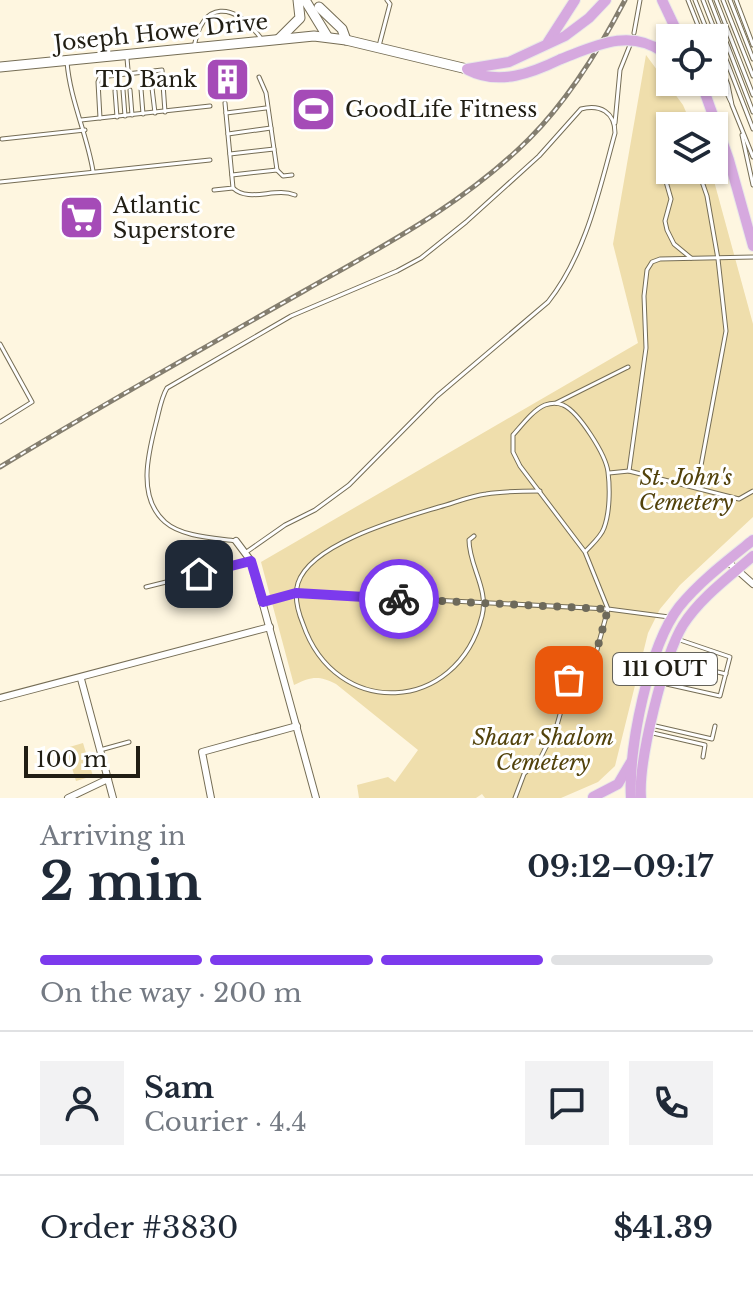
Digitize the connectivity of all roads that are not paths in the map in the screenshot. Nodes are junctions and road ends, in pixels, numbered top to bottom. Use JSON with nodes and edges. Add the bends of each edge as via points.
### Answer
{"nodes":[{"id":1,"x":298,"y":0,"type":"edge"},
{"id":2,"x":305,"y":0,"type":"edge"},
{"id":3,"x":387,"y":0,"type":"edge"},
{"id":4,"x":575,"y":0,"type":"edge"},
{"id":5,"x":606,"y":0,"type":"edge"},
{"id":6,"x":640,"y":0,"type":"edge"},
{"id":7,"x":662,"y":0,"type":"edge"},
{"id":8,"x":688,"y":0,"type":"edge"},
{"id":9,"x":695,"y":0,"type":"edge"},
{"id":10,"x":703,"y":0,"type":"edge"},
{"id":11,"x":710,"y":0,"type":"edge"},
{"id":12,"x":716,"y":0,"type":"edge"},
{"id":13,"x":723,"y":0,"type":"edge"},
{"id":14,"x":733,"y":0,"type":"edge"},
{"id":15,"x":318,"y":3,"type":"edge"},
{"id":16,"x":673,"y":24,"type":"edge"},
{"id":17,"x":697,"y":24,"type":"edge"},
{"id":18,"x":704,"y":24,"type":"edge"},
{"id":19,"x":634,"y":33,"type":"dead end"},
{"id":20,"x":327,"y":36,"type":"junction"},
{"id":21,"x":279,"y":39,"type":"junction"},
{"id":22,"x":262,"y":40,"type":"junction"},
{"id":23,"x":346,"y":40,"type":"junction"},
{"id":24,"x":548,"y":42,"type":"junction"},
{"id":25,"x":630,"y":44,"type":"dead end"},
{"id":26,"x":753,"y":45,"type":"edge"},
{"id":27,"x":194,"y":47,"type":"junction"},
{"id":28,"x":379,"y":47,"type":"junction"},
{"id":29,"x":656,"y":49,"type":"edge"},
{"id":30,"x":127,"y":54,"type":"junction"},
{"id":31,"x":753,"y":59,"type":"edge"},
{"id":32,"x":67,"y":60,"type":"junction"},
{"id":33,"x":0,"y":67,"type":"edge"},
{"id":34,"x":467,"y":69,"type":"junction"},
{"id":35,"x":151,"y":71,"type":"junction"},
{"id":36,"x":140,"y":73,"type":"junction"},
{"id":37,"x":128,"y":74,"type":"junction"},
{"id":38,"x":122,"y":75,"type":"junction"},
{"id":39,"x":113,"y":76,"type":"junction"},
{"id":40,"x":753,"y":76,"type":"edge"},
{"id":41,"x":259,"y":77,"type":"dead end"},
{"id":42,"x":152,"y":80,"type":"dead end"},
{"id":43,"x":140,"y":81,"type":"dead end"},
{"id":44,"x":122,"y":82,"type":"dead end"},
{"id":45,"x":129,"y":82,"type":"dead end"},
{"id":46,"x":114,"y":83,"type":"dead end"},
{"id":47,"x":728,"y":85,"type":"edge"},
{"id":48,"x":152,"y":88,"type":"dead end"},
{"id":49,"x":141,"y":89,"type":"dead end"},
{"id":50,"x":123,"y":90,"type":"dead end"},
{"id":51,"x":130,"y":90,"type":"dead end"},
{"id":52,"x":115,"y":91,"type":"dead end"},
{"id":53,"x":753,"y":95,"type":"edge"},
{"id":54,"x":706,"y":96,"type":"edge"},
{"id":55,"x":728,"y":96,"type":"edge"},
{"id":56,"x":617,"y":100,"type":"junction"},
{"id":57,"x":225,"y":103,"type":"dead end"},
{"id":58,"x":732,"y":105,"type":"junction"},
{"id":59,"x":210,"y":106,"type":"dead end"},
{"id":60,"x":268,"y":108,"type":"junction"},
{"id":61,"x":605,"y":110,"type":"junction"},
{"id":62,"x":165,"y":112,"type":"junction"},
{"id":63,"x":753,"y":112,"type":"edge"},
{"id":64,"x":155,"y":113,"type":"junction"},
{"id":65,"x":226,"y":113,"type":"junction"},
{"id":66,"x":143,"y":114,"type":"junction"},
{"id":67,"x":132,"y":115,"type":"junction"},
{"id":68,"x":125,"y":116,"type":"junction"},
{"id":69,"x":117,"y":117,"type":"junction"},
{"id":70,"x":100,"y":118,"type":"junction"},
{"id":71,"x":81,"y":120,"type":"junction"},
{"id":72,"x":615,"y":123,"type":"junction"},
{"id":73,"x":271,"y":128,"type":"junction"},
{"id":74,"x":753,"y":129,"type":"edge"},
{"id":75,"x":85,"y":130,"type":"junction"},
{"id":76,"x":742,"y":131,"type":"junction"},
{"id":77,"x":228,"y":134,"type":"junction"},
{"id":78,"x":2,"y":139,"type":"dead end"},
{"id":79,"x":274,"y":149,"type":"junction"},
{"id":80,"x":230,"y":154,"type":"junction"},
{"id":81,"x":753,"y":157,"type":"edge"},
{"id":82,"x":210,"y":160,"type":"dead end"},
{"id":83,"x":277,"y":170,"type":"junction"},
{"id":84,"x":93,"y":171,"type":"junction"},
{"id":85,"x":232,"y":175,"type":"junction"},
{"id":86,"x":292,"y":175,"type":"dead end"},
{"id":87,"x":0,"y":182,"type":"edge"},
{"id":88,"x":668,"y":184,"type":"edge"},
{"id":89,"x":703,"y":184,"type":"edge"},
{"id":90,"x":753,"y":185,"type":"edge"},
{"id":91,"x":233,"y":188,"type":"junction"},
{"id":92,"x":214,"y":190,"type":"dead end"},
{"id":93,"x":295,"y":195,"type":"dead end"},
{"id":94,"x":753,"y":246,"type":"edge"},
{"id":95,"x":753,"y":257,"type":"edge"},
{"id":96,"x":691,"y":258,"type":"junction"},
{"id":97,"x":718,"y":259,"type":"junction"},
{"id":98,"x":0,"y":344,"type":"edge"},
{"id":99,"x":628,"y":367,"type":"dead end"},
{"id":100,"x":556,"y":403,"type":"junction"},
{"id":101,"x":0,"y":422,"type":"edge"},
{"id":102,"x":629,"y":471,"type":"junction"},
{"id":103,"x":608,"y":473,"type":"junction"},
{"id":104,"x":697,"y":487,"type":"junction"},
{"id":105,"x":540,"y":491,"type":"junction"},
{"id":106,"x":753,"y":491,"type":"edge"},
{"id":107,"x":753,"y":534,"type":"edge"},
{"id":108,"x":474,"y":536,"type":"dead end"},
{"id":109,"x":753,"y":540,"type":"edge"},
{"id":110,"x":236,"y":541,"type":"joint"},
{"id":111,"x":585,"y":552,"type":"junction"},
{"id":112,"x":245,"y":553,"type":"junction"},
{"id":113,"x":753,"y":556,"type":"edge"},
{"id":114,"x":731,"y":558,"type":"junction"},
{"id":115,"x":251,"y":561,"type":"junction"},
{"id":116,"x":736,"y":571,"type":"junction"},
{"id":117,"x":753,"y":584,"type":"edge"},
{"id":118,"x":146,"y":587,"type":"dead end"},
{"id":119,"x":296,"y":593,"type":"junction"},
{"id":120,"x":263,"y":602,"type":"junction"},
{"id":121,"x":484,"y":604,"type":"junction"},
{"id":122,"x":608,"y":609,"type":"junction"},
{"id":123,"x":672,"y":618,"type":"junction"},
{"id":124,"x":270,"y":627,"type":"junction"},
{"id":125,"x":676,"y":639,"type":"junction"},
{"id":126,"x":668,"y":660,"type":"junction"},
{"id":127,"x":726,"y":674,"type":"junction"},
{"id":128,"x":81,"y":679,"type":"junction"},
{"id":129,"x":662,"y":683,"type":"junction"},
{"id":130,"x":0,"y":698,"type":"edge"},
{"id":131,"x":297,"y":726,"type":"junction"},
{"id":132,"x":715,"y":726,"type":"dead end"},
{"id":133,"x":650,"y":729,"type":"junction"},
{"id":134,"x":129,"y":742,"type":"dead end"},
{"id":135,"x":100,"y":750,"type":"junction"},
{"id":136,"x":703,"y":757,"type":"dead end"},
{"id":137,"x":632,"y":760,"type":"junction"},
{"id":138,"x":108,"y":779,"type":"junction"},
{"id":139,"x":636,"y":795,"type":"edge"},
{"id":140,"x":68,"y":798,"type":"edge"},
{"id":141,"x":113,"y":798,"type":"edge"},
{"id":142,"x":211,"y":798,"type":"edge"},
{"id":143,"x":316,"y":798,"type":"edge"},
{"id":144,"x":515,"y":798,"type":"edge"},
{"id":145,"x":592,"y":798,"type":"edge"}],
"edges":[{"from":1,"to":21,"type":"main road","via":[[300,18]]},
{"from":2,"to":20,"type":"main road"},
{"from":3,"to":28,"type":"lane"},
{"from":4,"to":24,"type":"main road"},
{"from":5,"to":24,"type":"main road","via":[[573,31]]},
{"from":6,"to":19,"type":"lane"},
{"from":7,"to":16,"type":"main road"},
{"from":8,"to":17,"type":"lane"},
{"from":9,"to":18,"type":"lane"},
{"from":10,"to":74,"type":"lane"},
{"from":11,"to":63,"type":"lane"},
{"from":12,"to":53,"type":"lane"},
{"from":13,"to":40,"type":"lane"},
{"from":14,"to":26,"type":"lane"},
{"from":14,"to":31,"type":"lane"},
{"from":15,"to":20,"type":"main road","via":[[327,20]]},
{"from":15,"to":23,"type":"main road"},
{"from":20,"to":21,"type":"main road","name":"Joseph Howe Drive"},
{"from":20,"to":23,"type":"main road","name":"Joseph Howe Drive"},
{"from":21,"to":22,"type":"main road","name":"Joseph Howe Drive"},
{"from":22,"to":27,"type":"main road","name":"Joseph Howe Drive"},
{"from":22,"to":27,"type":"lane","via":[[236,12],[219,10],[205,16]]},
{"from":23,"to":28,"type":"main road","name":"Joseph Howe Drive"},
{"from":24,"to":34,"type":"main road","via":[[509,62]]},
{"from":25,"to":56,"type":"lane"},
{"from":27,"to":30,"type":"main road","name":"Joseph Howe Drive"},
{"from":28,"to":34,"type":"main road","name":"Joseph Howe Drive"},
{"from":29,"to":34,"type":"main road","bridge":true,"via":[[617,39],[502,78]]},
{"from":30,"to":32,"type":"main road","name":"Joseph Howe Drive"},
{"from":30,"to":37,"type":"lane"},
{"from":32,"to":33,"type":"main road","name":"Joseph Howe Drive"},
{"from":32,"to":71,"type":"lane"},
{"from":35,"to":36,"type":"lane"},
{"from":35,"to":42,"type":"lane"},
{"from":35,"to":62,"type":"lane","via":[[162,70]]},
{"from":36,"to":37,"type":"lane"},
{"from":36,"to":43,"type":"lane"},
{"from":37,"to":38,"type":"lane"},
{"from":37,"to":45,"type":"lane"},
{"from":38,"to":39,"type":"lane"},
{"from":38,"to":44,"type":"lane"},
{"from":39,"to":46,"type":"lane"},
{"from":39,"to":70,"type":"lane","via":[[98,82]]},
{"from":41,"to":60,"type":"lane"},
{"from":47,"to":58,"type":"lane"},
{"from":48,"to":64,"type":"lane"},
{"from":49,"to":66,"type":"lane"},
{"from":50,"to":68,"type":"lane"},
{"from":51,"to":67,"type":"lane"},
{"from":52,"to":69,"type":"lane"},
{"from":54,"to":94,"type":"main road"},
{"from":55,"to":58,"type":"lane"},
{"from":56,"to":61,"type":"lane"},
{"from":56,"to":72,"type":"lane"},
{"from":57,"to":65,"type":"lane"},
{"from":58,"to":76,"type":"lane"},
{"from":59,"to":62,"type":"lane"},
{"from":60,"to":65,"type":"lane"},
{"from":60,"to":73,"type":"lane"},
{"from":61,"to":72,"type":"lane"},
{"from":61,"to":110,"type":"lane","via":[[581,109],[539,156],[421,258],[291,316],[167,388],[147,458],[151,499],[163,521],[175,529]]},
{"from":62,"to":64,"type":"lane"},
{"from":64,"to":66,"type":"lane"},
{"from":65,"to":77,"type":"lane"},
{"from":66,"to":67,"type":"lane"},
{"from":67,"to":68,"type":"lane"},
{"from":68,"to":69,"type":"lane"},
{"from":69,"to":70,"type":"lane"},
{"from":70,"to":71,"type":"lane"},
{"from":71,"to":75,"type":"lane"},
{"from":72,"to":112,"type":"lane","via":[[593,214],[548,302],[437,396],[331,500]]},
{"from":73,"to":77,"type":"lane"},
{"from":73,"to":79,"type":"lane"},
{"from":75,"to":78,"type":"lane"},
{"from":75,"to":84,"type":"lane"},
{"from":76,"to":81,"type":"lane"},
{"from":76,"to":90,"type":"lane"},
{"from":77,"to":80,"type":"lane"},
{"from":79,"to":80,"type":"lane"},
{"from":79,"to":83,"type":"lane"},
{"from":80,"to":85,"type":"lane"},
{"from":82,"to":84,"type":"lane"},
{"from":83,"to":85,"type":"lane"},
{"from":83,"to":86,"type":"lane"},
{"from":84,"to":87,"type":"lane"},
{"from":85,"to":91,"type":"lane"},
{"from":88,"to":96,"type":"lane","via":[[671,199],[665,221],[674,244]]},
{"from":89,"to":97,"type":"lane"},
{"from":91,"to":92,"type":"lane"},
{"from":91,"to":93,"type":"lane","via":[[248,195],[280,190]]},
{"from":95,"to":97,"type":"lane"},
{"from":96,"to":97,"type":"lane"},
{"from":96,"to":102,"type":"lane","via":[[660,259],[647,270],[646,348]]},
{"from":97,"to":104,"type":"lane","via":[[726,331]]},
{"from":98,"to":101,"type":"lane","via":[[32,402]]},
{"from":99,"to":100,"type":"lane"},
{"from":100,"to":103,"type":"lane","via":[[566,406],[589,434]]},
{"from":100,"to":105,"type":"lane","via":[[537,409],[513,435],[513,452]]},
{"from":102,"to":103,"type":"lane"},
{"from":102,"to":104,"type":"lane"},
{"from":103,"to":111,"type":"lane","via":[[604,529]]},
{"from":104,"to":106,"type":"lane","via":[[739,499]]},
{"from":105,"to":111,"type":"lane"},
{"from":105,"to":119,"type":"lane","via":[[483,494],[395,519],[333,548],[303,572]]},
{"from":107,"to":114,"type":"main road"},
{"from":108,"to":121,"type":"lane","via":[[469,540],[470,560]]},
{"from":109,"to":114,"type":"main road"},
{"from":110,"to":112,"type":"street"},
{"from":111,"to":122,"type":"lane"},
{"from":112,"to":115,"type":"street"},
{"from":113,"to":116,"type":"main road","number":"111 OUT"},
{"from":114,"to":116,"type":"street"},
{"from":114,"to":123,"type":"main road"},
{"from":115,"to":118,"type":"lane"},
{"from":115,"to":120,"type":"street"},
{"from":116,"to":117,"type":"street"},
{"from":116,"to":125,"type":"main road","number":"111 OUT","via":[[691,614]]},
{"from":119,"to":120,"type":"lane"},
{"from":119,"to":121,"type":"lane"},
{"from":119,"to":121,"type":"lane","via":[[304,630],[325,664],[354,686],[385,694],[420,689],[453,669],[475,636]]},
{"from":120,"to":124,"type":"street"},
{"from":121,"to":122,"type":"lane"},
{"from":122,"to":123,"type":"lane"},
{"from":122,"to":144,"type":"lane","via":[[595,657],[571,676],[557,725],[539,761],[524,774]]},
{"from":123,"to":137,"type":"main road","via":[[654,657]]},
{"from":124,"to":128,"type":"street"},
{"from":124,"to":131,"type":"street"},
{"from":125,"to":126,"type":"main road","number":"111 OUT"},
{"from":125,"to":127,"type":"lane","via":[[730,657]]},
{"from":126,"to":127,"type":"lane"},
{"from":126,"to":129,"type":"main road","number":"111 OUT"},
{"from":127,"to":129,"type":"lane","via":[[720,696]]},
{"from":128,"to":130,"type":"street"},
{"from":128,"to":135,"type":"street"},
{"from":129,"to":133,"type":"main road","number":"111 OUT"},
{"from":131,"to":142,"type":"street","via":[[202,752]]},
{"from":131,"to":143,"type":"street"},
{"from":132,"to":133,"type":"lane","via":[[712,739]]},
{"from":133,"to":136,"type":"lane","via":[[705,745]]},
{"from":133,"to":139,"type":"main road","number":"111 OUT"},
{"from":134,"to":135,"type":"lane"},
{"from":135,"to":138,"type":"street"},
{"from":137,"to":139,"type":"main road"},
{"from":137,"to":145,"type":"main road","via":[[618,784]]},
{"from":138,"to":140,"type":"street"},
{"from":138,"to":141,"type":"street"},
{"from":139,"to":145,"type":"main road"}]}
